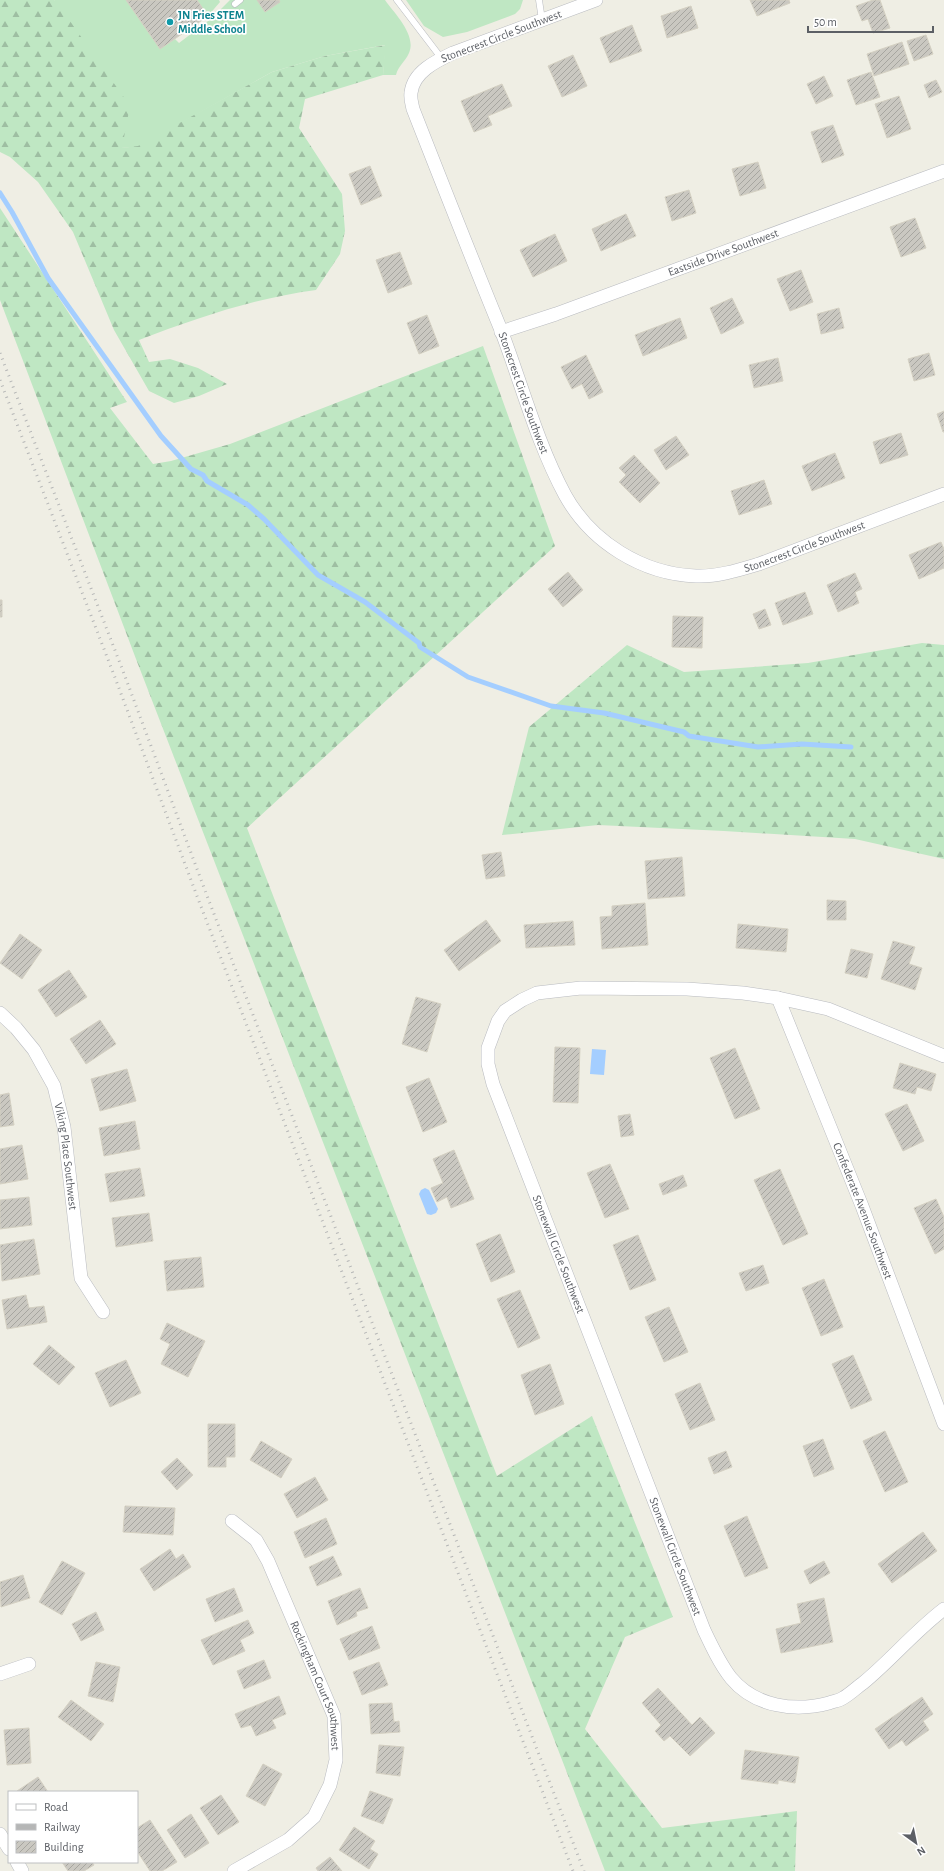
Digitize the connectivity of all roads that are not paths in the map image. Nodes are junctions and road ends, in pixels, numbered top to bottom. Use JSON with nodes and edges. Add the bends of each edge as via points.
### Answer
{"nodes":[{"id":1,"x":240,"y":0,"type":"edge"},
{"id":2,"x":397,"y":0,"type":"edge"},
{"id":3,"x":539,"y":0,"type":"edge"},
{"id":4,"x":596,"y":0,"type":"edge"},
{"id":5,"x":235,"y":4,"type":"dead end"},
{"id":6,"x":542,"y":20,"type":"junction"},
{"id":7,"x":442,"y":58,"type":"junction"},
{"id":8,"x":944,"y":171,"type":"edge"},
{"id":9,"x":501,"y":332,"type":"junction"},
{"id":10,"x":944,"y":494,"type":"edge"},
{"id":11,"x":778,"y":998,"type":"junction"},
{"id":12,"x":0,"y":1014,"type":"edge"},
{"id":13,"x":944,"y":1056,"type":"edge"},
{"id":14,"x":103,"y":1312,"type":"dead end"},
{"id":15,"x":944,"y":1424,"type":"edge"},
{"id":16,"x":232,"y":1521,"type":"dead end"},
{"id":17,"x":944,"y":1609,"type":"edge"},
{"id":18,"x":29,"y":1664,"type":"dead end"},
{"id":19,"x":0,"y":1674,"type":"edge"},
{"id":20,"x":0,"y":1834,"type":"edge"},
{"id":21,"x":8,"y":1847,"type":"edge"},
{"id":22,"x":234,"y":1871,"type":"edge"}],
"edges":[{"from":1,"to":5,"type":"lane"},
{"from":2,"to":7,"type":"lane"},
{"from":3,"to":6,"type":"lane"},
{"from":4,"to":6,"type":"street","name":"Stonecrest Circle Southwest"},
{"from":6,"to":7,"type":"street","name":"Stonecrest Circle Southwest"},
{"from":7,"to":9,"type":"street","name":"Stonecrest Circle Southwest","via":[[416,78],[411,94],[413,109]]},
{"from":8,"to":9,"type":"street","name":"Eastside Drive Southwest"},
{"from":9,"to":10,"type":"street","name":"Stonecrest Circle Southwest","via":[[544,450],[566,496],[588,526],[632,560],[666,572],[697,576],[733,572]]},
{"from":11,"to":13,"type":"street","name":"Stonewall Circle Southwest","via":[[828,1009]]},
{"from":11,"to":15,"type":"street","name":"Confederate Avenue Southwest","via":[[862,1206]]},
{"from":11,"to":17,"type":"street","name":"Stonewall Circle Southwest","via":[[687,989],[581,988],[537,993],[505,1011],[498,1021],[488,1048],[488,1064],[493,1084],[704,1630],[731,1678],[754,1696],[783,1707],[812,1708],[843,1699]]},
{"from":12,"to":14,"type":"street","name":"Viking Place Southwest","via":[[16,1028],[34,1050],[54,1086],[64,1127],[81,1278]]},
{"from":16,"to":22,"type":"street","name":"Rockingham Court Southwest","via":[[256,1540],[268,1561],[334,1716],[336,1760],[330,1785],[314,1817],[288,1840]]},
{"from":18,"to":19,"type":"street"},
{"from":20,"to":21,"type":"street"}]}
